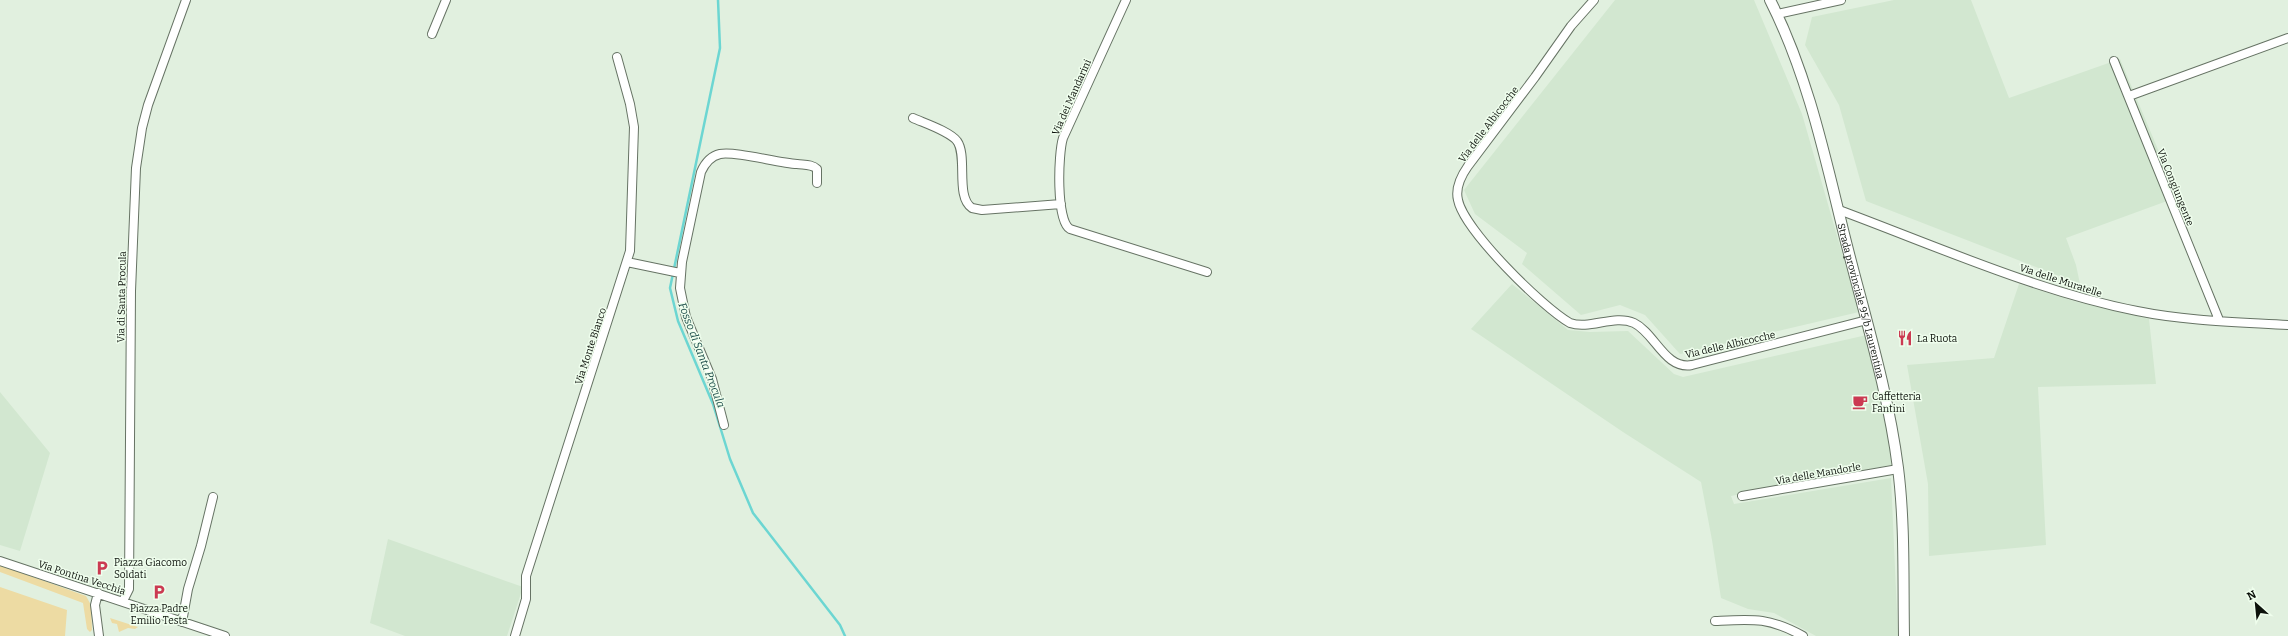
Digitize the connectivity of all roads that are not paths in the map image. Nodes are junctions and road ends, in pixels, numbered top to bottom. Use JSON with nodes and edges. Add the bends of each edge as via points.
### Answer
{"nodes":[{"id":1,"x":186,"y":0,"type":"edge"},
{"id":2,"x":446,"y":0,"type":"edge"},
{"id":3,"x":1126,"y":0,"type":"edge"},
{"id":4,"x":1594,"y":0,"type":"edge"},
{"id":5,"x":1770,"y":0,"type":"edge"},
{"id":6,"x":1841,"y":0,"type":"edge"},
{"id":7,"x":1777,"y":14,"type":"junction"},
{"id":8,"x":432,"y":34,"type":"dead end"},
{"id":9,"x":2288,"y":38,"type":"edge"},
{"id":10,"x":617,"y":57,"type":"dead end"},
{"id":11,"x":2114,"y":61,"type":"dead end"},
{"id":12,"x":2129,"y":96,"type":"junction"},
{"id":13,"x":913,"y":118,"type":"dead end"},
{"id":14,"x":817,"y":183,"type":"dead end"},
{"id":15,"x":1061,"y":204,"type":"junction"},
{"id":16,"x":1839,"y":210,"type":"junction"},
{"id":17,"x":628,"y":262,"type":"junction"},
{"id":18,"x":1207,"y":272,"type":"dead end"},
{"id":19,"x":680,"y":273,"type":"junction"},
{"id":20,"x":1867,"y":320,"type":"junction"},
{"id":21,"x":2219,"y":320,"type":"junction"},
{"id":22,"x":2288,"y":325,"type":"edge"},
{"id":23,"x":724,"y":425,"type":"dead end"},
{"id":24,"x":1898,"y":469,"type":"junction"},
{"id":25,"x":1742,"y":496,"type":"dead end"},
{"id":26,"x":213,"y":497,"type":"dead end"},
{"id":27,"x":0,"y":560,"type":"edge"},
{"id":28,"x":98,"y":593,"type":"junction"},
{"id":29,"x":123,"y":601,"type":"junction"},
{"id":30,"x":1715,"y":621,"type":"dead end"},
{"id":31,"x":182,"y":622,"type":"junction"},
{"id":32,"x":98,"y":636,"type":"edge"},
{"id":33,"x":225,"y":636,"type":"edge"},
{"id":34,"x":515,"y":636,"type":"edge"},
{"id":35,"x":1803,"y":636,"type":"edge"},
{"id":36,"x":1904,"y":636,"type":"edge"}],
"edges":[{"from":1,"to":29,"type":"street","name":"Via di Santa Procula","via":[[148,105],[136,168],[131,291],[129,589]]},
{"from":2,"to":8,"type":"street"},
{"from":3,"to":15,"type":"street","name":"Via dei Mandarini","via":[[1063,138],[1060,157]]},
{"from":4,"to":20,"type":"street","name":"Via delle Albicocche","via":[[1565,33],[1536,77],[1460,179],[1458,197],[1462,211],[1508,270],[1570,322],[1580,325],[1632,322],[1672,361],[1683,366]]},
{"from":5,"to":7,"type":"main road","name":"Strada provinciale 95/b Laurentina"},
{"from":6,"to":7,"type":"street"},
{"from":7,"to":16,"type":"main road","name":"Strada provinciale 95/b Laurentina","via":[[1811,104]]},
{"from":9,"to":12,"type":"street"},
{"from":10,"to":17,"type":"street","name":"Via Monte Bianco","via":[[634,127],[631,243]]},
{"from":11,"to":12,"type":"street","name":"Via Congiungente"},
{"from":12,"to":21,"type":"street","name":"Via Congiungente"},
{"from":13,"to":15,"type":"street","via":[[949,135],[958,143],[965,197],[972,208],[982,210]]},
{"from":14,"to":19,"type":"street","via":[[817,169],[812,166],[728,153],[711,158],[704,164],[700,175]]},
{"from":15,"to":18,"type":"street","name":"Via dei Mandarini","via":[[1064,222],[1069,228]]},
{"from":16,"to":20,"type":"main road","name":"Strada provinciale 95/b Laurentina"},
{"from":16,"to":21,"type":"street","name":"Via delle Muratelle","via":[[1997,269],[2099,302],[2149,314]]},
{"from":17,"to":19,"type":"street"},
{"from":17,"to":34,"type":"street","name":"Via Monte Bianco","via":[[526,576],[526,599]]},
{"from":19,"to":23,"type":"street","via":[[686,317],[712,379]]},
{"from":20,"to":24,"type":"main road","name":"Strada provinciale 95/b Laurentina"},
{"from":21,"to":22,"type":"street","name":"Via delle Muratelle"},
{"from":24,"to":25,"type":"street","name":"Via delle Mandorle"},
{"from":24,"to":36,"type":"main road","name":"Strada provinciale 95/b Laurentina"},
{"from":26,"to":31,"type":"street","via":[[202,546],[188,589]]},
{"from":27,"to":28,"type":"street","name":"Via Pontina Vecchia"},
{"from":28,"to":29,"type":"street","name":"Via Pontina Vecchia"},
{"from":28,"to":32,"type":"street","via":[[95,605]]},
{"from":29,"to":31,"type":"street","name":"Via Pontina Vecchia"},
{"from":30,"to":35,"type":"street","via":[[1763,620],[1779,624]]},
{"from":31,"to":33,"type":"street","name":"Via Pontina Vecchia"}]}
